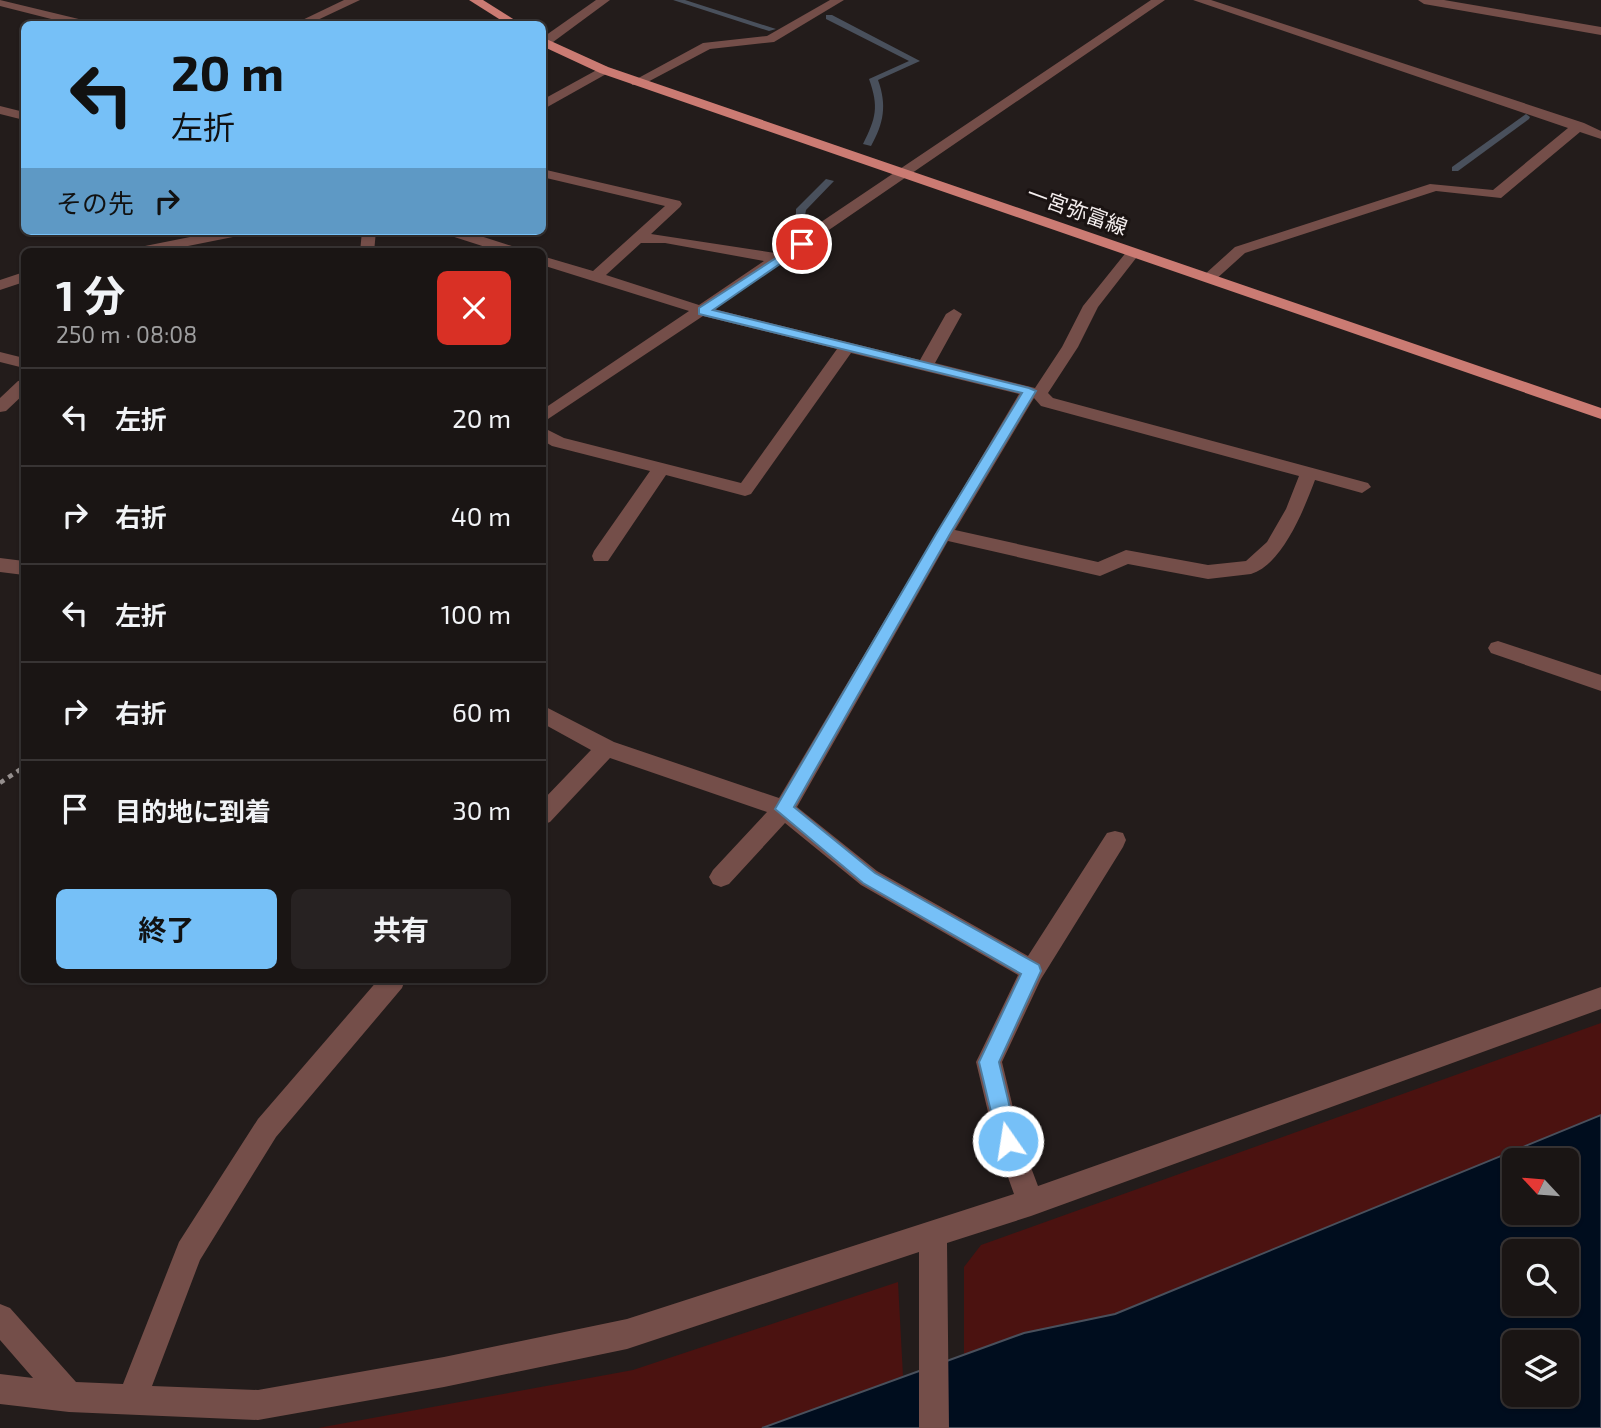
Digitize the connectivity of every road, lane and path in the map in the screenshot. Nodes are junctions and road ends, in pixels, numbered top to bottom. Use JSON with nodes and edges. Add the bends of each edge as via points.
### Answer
{"nodes":[{"id":1,"x":354,"y":0,"type":"edge"},
{"id":2,"x":475,"y":0,"type":"edge"},
{"id":3,"x":604,"y":0,"type":"edge"},
{"id":4,"x":838,"y":0,"type":"edge"},
{"id":5,"x":1159,"y":0,"type":"edge"},
{"id":6,"x":1199,"y":0,"type":"edge"},
{"id":7,"x":1424,"y":0,"type":"edge"},
{"id":8,"x":0,"y":2,"type":"edge"},
{"id":9,"x":72,"y":21,"type":"edge"},
{"id":10,"x":307,"y":21,"type":"edge"},
{"id":11,"x":510,"y":21,"type":"edge"},
{"id":12,"x":1601,"y":31,"type":"edge"},
{"id":13,"x":546,"y":41,"type":"edge"},
{"id":14,"x":546,"y":43,"type":"edge"},
{"id":15,"x":604,"y":70,"type":"junction"},
{"id":16,"x":637,"y":82,"type":"junction"},
{"id":17,"x":546,"y":104,"type":"edge"},
{"id":18,"x":0,"y":110,"type":"edge"},
{"id":19,"x":21,"y":115,"type":"edge"},
{"id":20,"x":1592,"y":129,"type":"edge"},
{"id":21,"x":903,"y":171,"type":"junction"},
{"id":22,"x":546,"y":174,"type":"edge"},
{"id":23,"x":222,"y":235,"type":"edge"},
{"id":24,"x":463,"y":235,"type":"edge"},
{"id":25,"x":637,"y":238,"type":"junction"},
{"id":26,"x":156,"y":248,"type":"edge"},
{"id":27,"x":503,"y":248,"type":"edge"},
{"id":28,"x":1132,"y":253,"type":"junction"},
{"id":29,"x":781,"y":258,"type":"junction"},
{"id":30,"x":546,"y":261,"type":"edge"},
{"id":31,"x":21,"y":277,"type":"edge"},
{"id":32,"x":595,"y":277,"type":"junction"},
{"id":33,"x":1209,"y":278,"type":"junction"},
{"id":34,"x":0,"y":285,"type":"edge"},
{"id":35,"x":703,"y":311,"type":"junction"},
{"id":36,"x":954,"y":314,"type":"dead end"},
{"id":37,"x":847,"y":346,"type":"junction"},
{"id":38,"x":0,"y":357,"type":"edge"},
{"id":39,"x":21,"y":362,"type":"edge"},
{"id":40,"x":925,"y":366,"type":"junction"},
{"id":41,"x":21,"y":387,"type":"edge"},
{"id":42,"x":1034,"y":393,"type":"junction"},
{"id":43,"x":0,"y":407,"type":"edge"},
{"id":44,"x":1601,"y":414,"type":"edge"},
{"id":45,"x":546,"y":415,"type":"edge"},
{"id":46,"x":546,"y":434,"type":"edge"},
{"id":47,"x":661,"y":469,"type":"junction"},
{"id":48,"x":1309,"y":473,"type":"junction"},
{"id":49,"x":1362,"y":487,"type":"dead end"},
{"id":50,"x":943,"y":534,"type":"junction"},
{"id":51,"x":601,"y":556,"type":"dead end"},
{"id":52,"x":0,"y":565,"type":"edge"},
{"id":53,"x":21,"y":568,"type":"edge"},
{"id":54,"x":1498,"y":648,"type":"dead end"},
{"id":55,"x":1601,"y":683,"type":"edge"},
{"id":56,"x":546,"y":715,"type":"edge"},
{"id":57,"x":606,"y":748,"type":"junction"},
{"id":58,"x":21,"y":769,"type":"edge"},
{"id":59,"x":0,"y":783,"type":"edge"},
{"id":60,"x":784,"y":809,"type":"junction"},
{"id":61,"x":546,"y":812,"type":"edge"},
{"id":62,"x":1115,"y":840,"type":"dead end"},
{"id":63,"x":721,"y":877,"type":"dead end"},
{"id":64,"x":1032,"y":971,"type":"junction"},
{"id":65,"x":390,"y":983,"type":"edge"},
{"id":66,"x":1601,"y":998,"type":"edge"},
{"id":67,"x":1031,"y":1202,"type":"junction"},
{"id":68,"x":933,"y":1234,"type":"junction"},
{"id":69,"x":0,"y":1318,"type":"edge"},
{"id":70,"x":0,"y":1389,"type":"edge"},
{"id":71,"x":69,"y":1397,"type":"junction"},
{"id":72,"x":132,"y":1400,"type":"junction"},
{"id":73,"x":934,"y":1428,"type":"edge"}],
"edges":[{"from":1,"to":10,"type":"street"},
{"from":2,"to":11,"type":"main road"},
{"from":3,"to":13,"type":"street"},
{"from":4,"to":16,"type":"street","via":[[770,39],[706,46]]},
{"from":5,"to":21,"type":"street"},
{"from":6,"to":20,"type":"street"},
{"from":7,"to":12,"type":"street"},
{"from":8,"to":9,"type":"street"},
{"from":14,"to":15,"type":"main road","name":"一宮弥富線"},
{"from":15,"to":16,"type":"main road","name":"一宮弥富線"},
{"from":15,"to":17,"type":"street"},
{"from":16,"to":21,"type":"main road","name":"一宮弥富線"},
{"from":18,"to":19,"type":"street"},
{"from":20,"to":33,"type":"street","via":[[1496,195],[1435,187],[1240,250]]},
{"from":21,"to":28,"type":"main road","name":"一宮弥富線"},
{"from":21,"to":29,"type":"street"},
{"from":22,"to":25,"type":"street","via":[[675,204]]},
{"from":23,"to":26,"type":"street"},
{"from":24,"to":27,"type":"street"},
{"from":25,"to":29,"type":"street"},
{"from":25,"to":32,"type":"street"},
{"from":28,"to":33,"type":"main road","name":"一宮弥富線"},
{"from":28,"to":42,"type":"street"},
{"from":29,"to":35,"type":"street"},
{"from":30,"to":32,"type":"street"},
{"from":31,"to":34,"type":"street"},
{"from":32,"to":35,"type":"street"},
{"from":33,"to":44,"type":"main road","name":"一宮弥富線"},
{"from":35,"to":37,"type":"street"},
{"from":35,"to":45,"type":"street"},
{"from":36,"to":40,"type":"street"},
{"from":37,"to":40,"type":"street"},
{"from":37,"to":47,"type":"street","via":[[745,489]]},
{"from":38,"to":39,"type":"street"},
{"from":40,"to":42,"type":"street"},
{"from":41,"to":43,"type":"street"},
{"from":42,"to":48,"type":"street","via":[[1047,402]]},
{"from":42,"to":50,"type":"street"},
{"from":46,"to":47,"type":"street","via":[[558,442]]},
{"from":47,"to":51,"type":"street"},
{"from":48,"to":49,"type":"street"},
{"from":48,"to":50,"type":"street","via":[[1275,546],[1251,566],[1208,572],[1126,556],[1100,569]]},
{"from":50,"to":60,"type":"street"},
{"from":52,"to":53,"type":"street"},
{"from":54,"to":55,"type":"street"},
{"from":56,"to":57,"type":"street"},
{"from":57,"to":60,"type":"street"},
{"from":57,"to":61,"type":"street"},
{"from":58,"to":59,"type":"path"},
{"from":60,"to":63,"type":"street"},
{"from":60,"to":64,"type":"street","via":[[869,878]]},
{"from":62,"to":64,"type":"street"},
{"from":64,"to":67,"type":"street","via":[[989,1062],[1008,1141]]},
{"from":65,"to":72,"type":"street","via":[[267,1128],[189,1252]]},
{"from":66,"to":67,"type":"street"},
{"from":67,"to":68,"type":"street"},
{"from":68,"to":72,"type":"street","via":[[627,1334],[258,1405]]},
{"from":68,"to":73,"type":"street"},
{"from":69,"to":71,"type":"street"},
{"from":70,"to":71,"type":"street"},
{"from":71,"to":72,"type":"street"}]}
